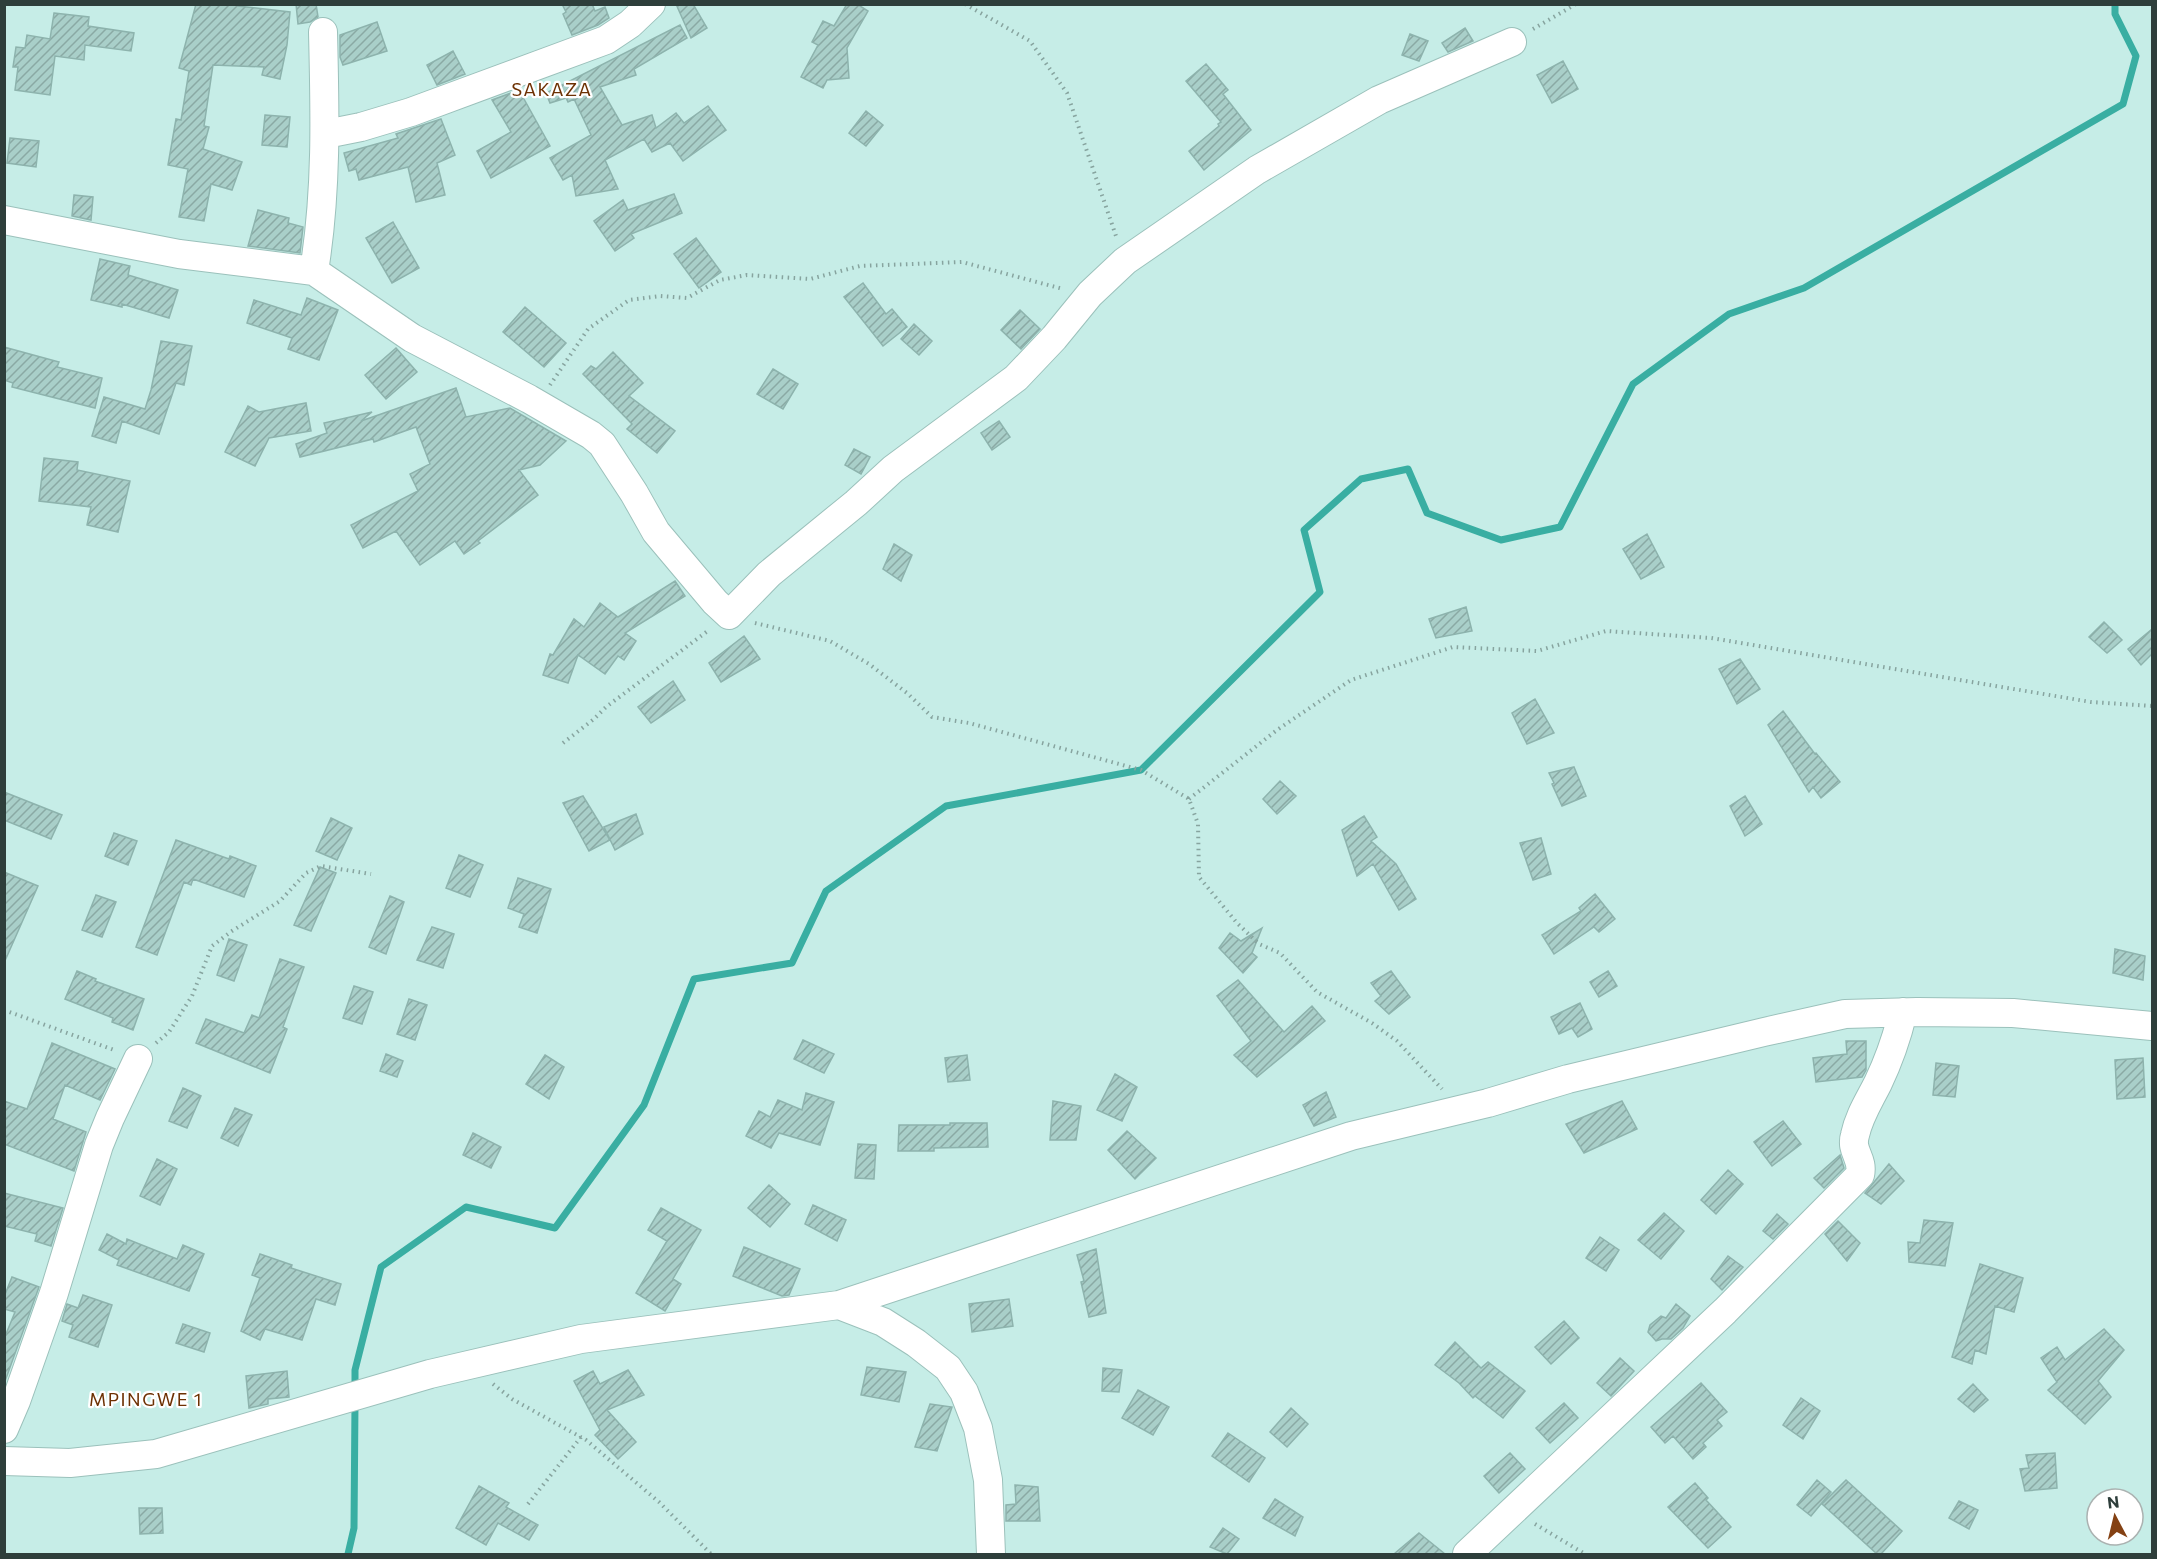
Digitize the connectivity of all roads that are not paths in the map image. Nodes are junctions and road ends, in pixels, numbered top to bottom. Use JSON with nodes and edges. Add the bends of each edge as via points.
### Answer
{"nodes":[{"id":1,"x":651,"y":4,"type":"edge"},
{"id":2,"x":323,"y":32,"type":"dead end"},
{"id":3,"x":1512,"y":42,"type":"road end"},
{"id":4,"x":326,"y":134,"type":"junction"},
{"id":5,"x":4,"y":219,"type":"edge"},
{"id":6,"x":314,"y":271,"type":"junction"},
{"id":7,"x":1903,"y":1012,"type":"junction"},
{"id":8,"x":2152,"y":1026,"type":"edge"},
{"id":9,"x":138,"y":1059,"type":"road end"},
{"id":10,"x":839,"y":1305,"type":"junction"},
{"id":11,"x":4,"y":1429,"type":"edge"},
{"id":12,"x":4,"y":1461,"type":"edge"},
{"id":13,"x":991,"y":1554,"type":"edge"},
{"id":14,"x":1467,"y":1554,"type":"edge"}],
"edges":[{"from":1,"to":4,"type":"street","via":[[606,40],[411,112]]},
{"from":2,"to":4,"type":"street"},
{"from":3,"to":6,"type":"street","via":[[1379,100],[1257,170],[1125,261],[1090,294],[1016,378],[893,469],[769,574],[729,615],[656,532],[602,444],[537,404],[412,338]]},
{"from":4,"to":6,"type":"street","via":[[321,228]]},
{"from":5,"to":6,"type":"street","via":[[179,254]]},
{"from":7,"to":8,"type":"street","via":[[2013,1013]]},
{"from":7,"to":10,"type":"street","via":[[1845,1014],[1764,1032],[1351,1136]]},
{"from":7,"to":14,"type":"street","via":[[1896,1040],[1854,1138],[1862,1166],[1860,1175],[1725,1311]]},
{"from":9,"to":11,"type":"street","via":[[99,1145],[54,1293]]},
{"from":10,"to":12,"type":"street","via":[[580,1339],[430,1374],[156,1454],[70,1463]]},
{"from":10,"to":13,"type":"street","via":[[884,1322],[916,1343],[948,1368],[964,1392],[978,1428],[988,1480]]}]}
